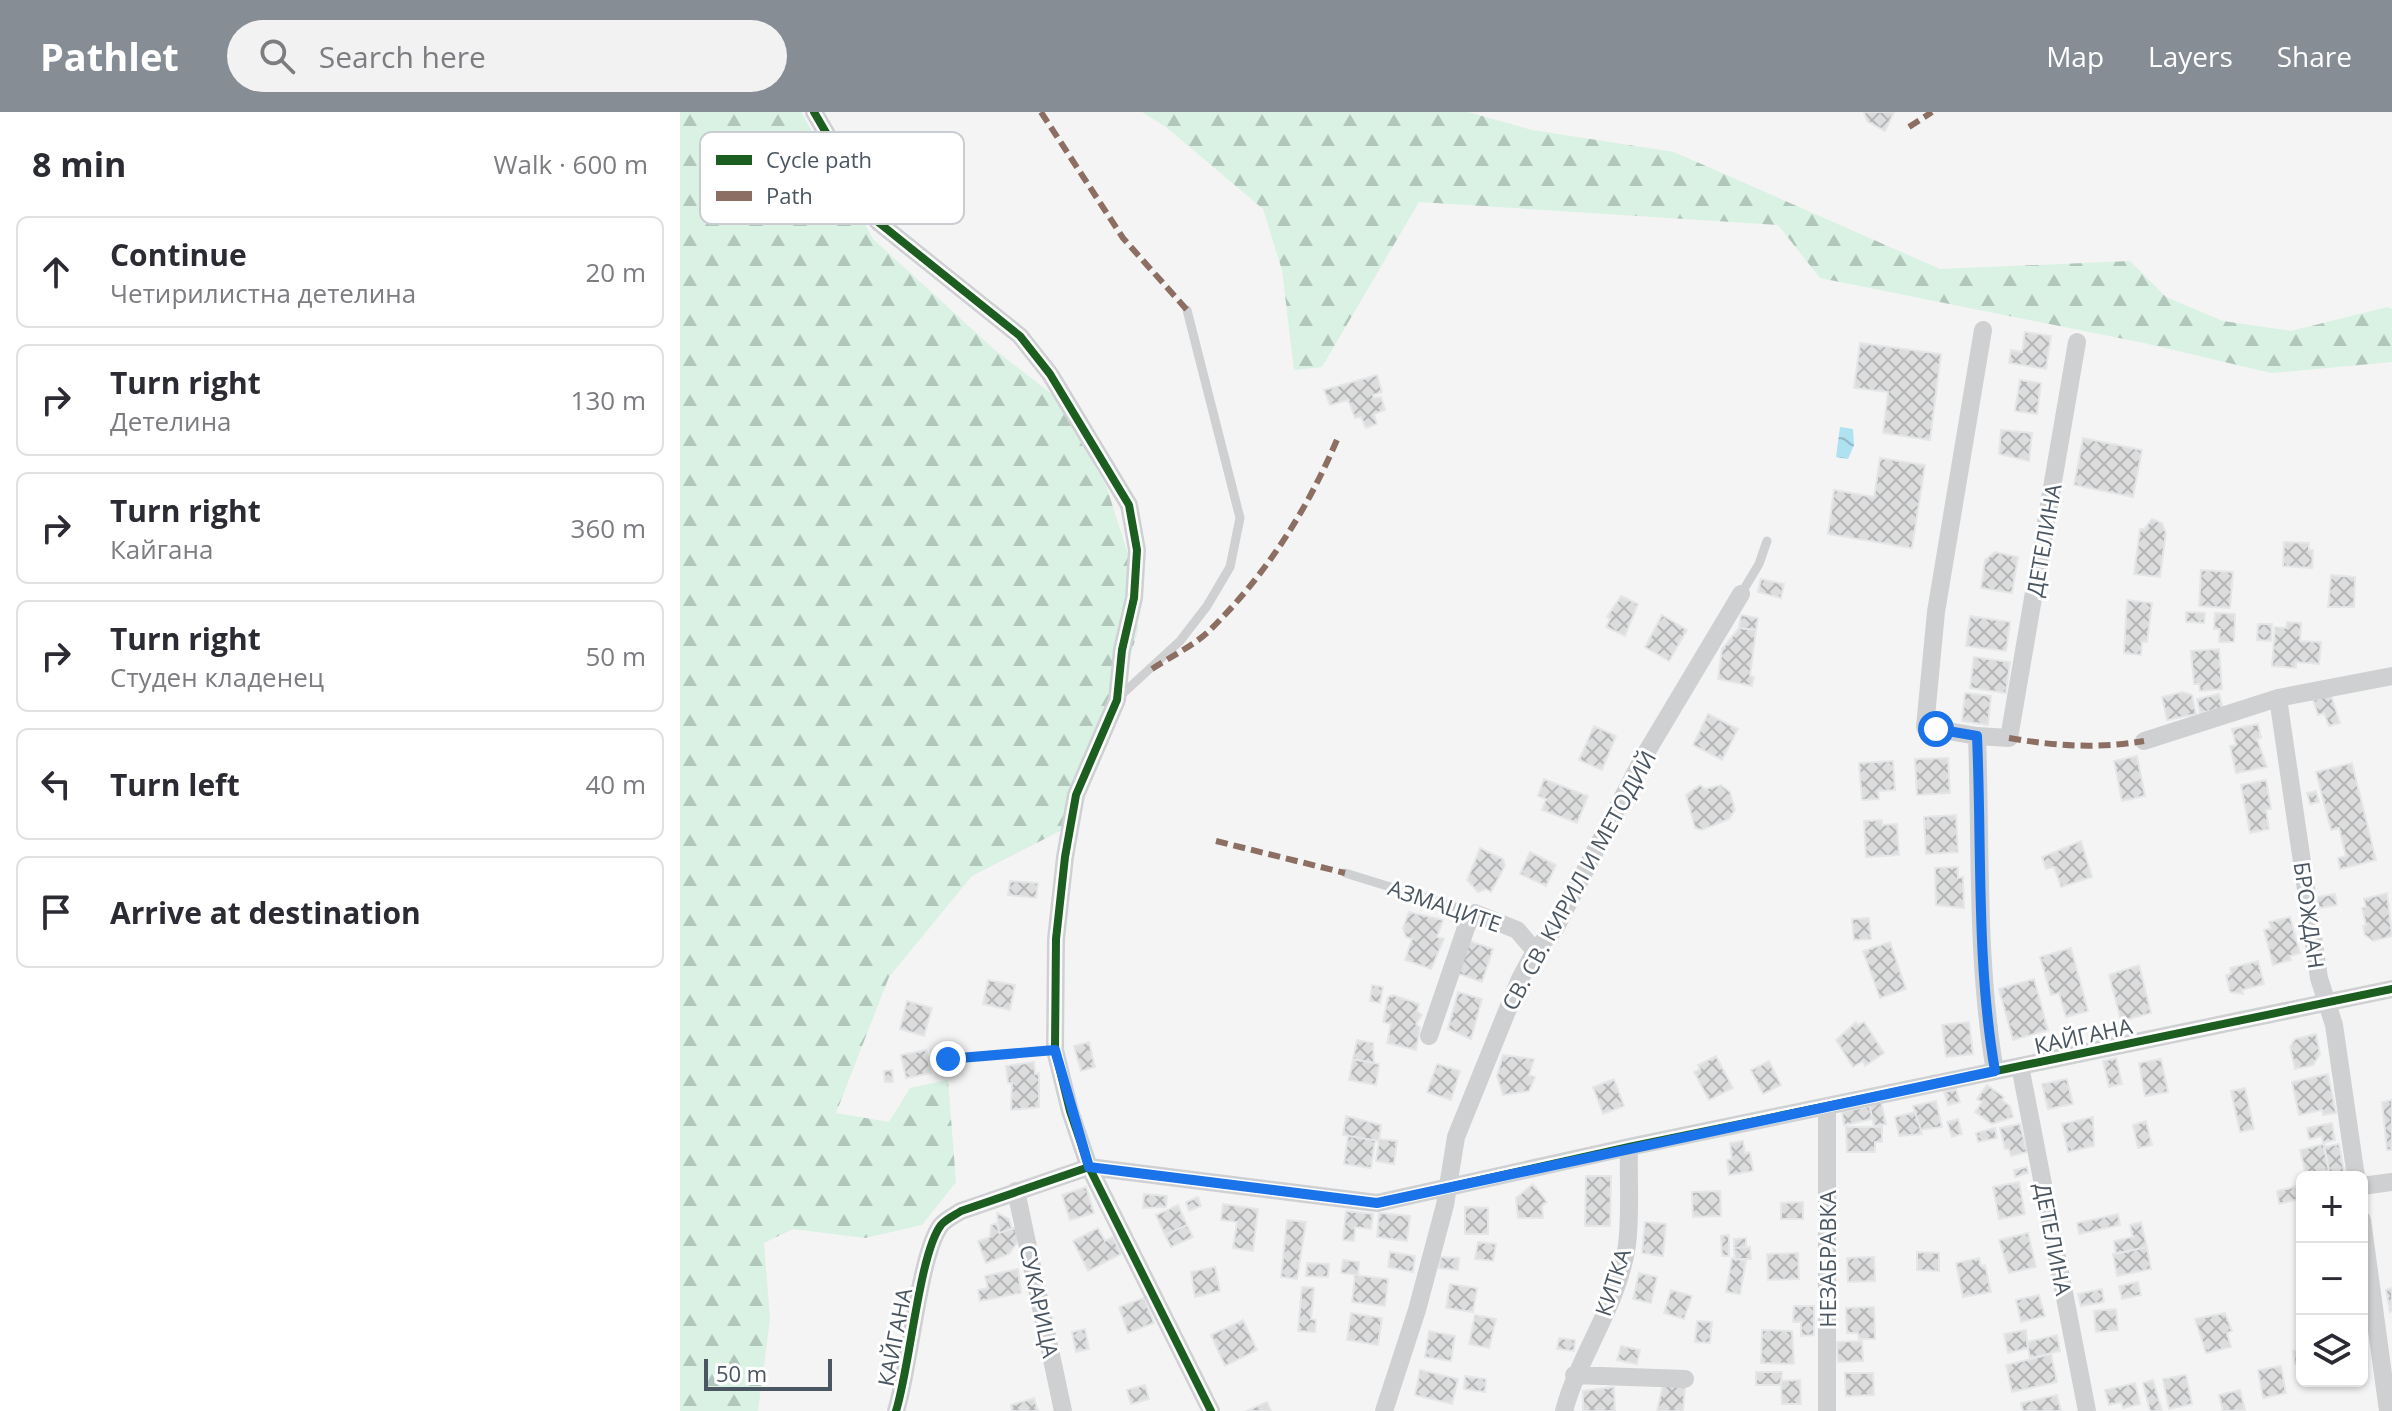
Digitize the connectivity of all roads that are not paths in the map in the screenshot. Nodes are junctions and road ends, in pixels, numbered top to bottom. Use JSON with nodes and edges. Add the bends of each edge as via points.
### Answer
{"nodes":[{"id":1,"x":814,"y":112,"type":"edge"},
{"id":2,"x":826,"y":132,"type":"edge"},
{"id":3,"x":880,"y":224,"type":"edge"},
{"id":4,"x":1187,"y":310,"type":"dead end"},
{"id":5,"x":1983,"y":330,"type":"dead end"},
{"id":6,"x":2077,"y":342,"type":"dead end"},
{"id":7,"x":1767,"y":541,"type":"dead end"},
{"id":8,"x":1741,"y":594,"type":"joint"},
{"id":9,"x":2392,"y":676,"type":"edge"},
{"id":10,"x":2278,"y":698,"type":"junction"},
{"id":11,"x":1117,"y":700,"type":"junction"},
{"id":12,"x":1977,"y":736,"type":"junction"},
{"id":13,"x":2144,"y":741,"type":"dead end"},
{"id":14,"x":1345,"y":873,"type":"dead end"},
{"id":15,"x":1475,"y":913,"type":"junction"},
{"id":16,"x":1535,"y":951,"type":"junction"},
{"id":17,"x":2392,"y":989,"type":"edge"},
{"id":18,"x":2325,"y":1003,"type":"junction"},
{"id":19,"x":1429,"y":1036,"type":"dead end"},
{"id":20,"x":1055,"y":1050,"type":"junction"},
{"id":21,"x":948,"y":1059,"type":"dead end"},
{"id":22,"x":2020,"y":1066,"type":"junction"},
{"id":23,"x":1995,"y":1071,"type":"junction"},
{"id":24,"x":1827,"y":1106,"type":"junction"},
{"id":25,"x":1629,"y":1147,"type":"junction"},
{"id":26,"x":1089,"y":1167,"type":"junction"},
{"id":27,"x":2355,"y":1171,"type":"edge"},
{"id":28,"x":2392,"y":1182,"type":"edge"},
{"id":29,"x":2368,"y":1185,"type":"edge"},
{"id":30,"x":1449,"y":1186,"type":"junction"},
{"id":31,"x":1016,"y":1191,"type":"junction"},
{"id":32,"x":2365,"y":1243,"type":"edge"},
{"id":33,"x":1574,"y":1375,"type":"junction"},
{"id":34,"x":1685,"y":1379,"type":"dead end"},
{"id":35,"x":896,"y":1411,"type":"edge"},
{"id":36,"x":1063,"y":1411,"type":"edge"},
{"id":37,"x":1211,"y":1411,"type":"edge"},
{"id":38,"x":1384,"y":1411,"type":"edge"},
{"id":39,"x":1564,"y":1411,"type":"edge"},
{"id":40,"x":1827,"y":1411,"type":"edge"},
{"id":41,"x":2087,"y":1411,"type":"edge"},
{"id":42,"x":2388,"y":1411,"type":"edge"}],
"edges":[{"from":1,"to":2,"type":"street"},
{"from":3,"to":11,"type":"street","via":[[1020,336],[1050,374],[1129,505],[1137,550]]},
{"from":4,"to":11,"type":"lane","via":[[1240,518],[1230,567],[1207,606],[1180,641]]},
{"from":5,"to":12,"type":"street","via":[[1936,612],[1925,727]]},
{"from":6,"to":12,"type":"street","name":"ДЕТЕЛИНА","via":[[2009,738]]},
{"from":7,"to":8,"type":"lane"},
{"from":8,"to":16,"type":"street","name":"СВ. СВ. КИРИЛ И МЕТОДИЙ","via":[[1643,758],[1556,927]]},
{"from":9,"to":10,"type":"street"},
{"from":10,"to":13,"type":"street"},
{"from":10,"to":18,"type":"street","name":"БРОЖДАН"},
{"from":11,"to":20,"type":"street","via":[[1076,795],[1065,857],[1056,939]]},
{"from":12,"to":23,"type":"street","via":[[1982,963]]},
{"from":14,"to":15,"type":"lane","name":"АЗМАЦИТЕ"},
{"from":15,"to":16,"type":"street","name":"АЗМАЦИТЕ","via":[[1517,930]]},
{"from":15,"to":19,"type":"street"},
{"from":16,"to":30,"type":"street","name":"СВ. СВ. КИРИЛ И МЕТОДИЙ","via":[[1478,1076],[1456,1137]]},
{"from":17,"to":18,"type":"street","name":"КАЙГАНА"},
{"from":18,"to":22,"type":"street","name":"КАЙГАНА"},
{"from":18,"to":27,"type":"street","name":"БРОЖДАН","via":[[2334,1025]]},
{"from":20,"to":21,"type":"lane"},
{"from":20,"to":26,"type":"street"},
{"from":22,"to":23,"type":"street","name":"КАЙГАНА"},
{"from":22,"to":41,"type":"street","name":"ДЕТЕЛИНА"},
{"from":23,"to":24,"type":"street","name":"КАЙГАНА"},
{"from":24,"to":25,"type":"street","name":"КАЙГАНА"},
{"from":24,"to":40,"type":"street","name":"НЕЗАБРАВКА"},
{"from":25,"to":30,"type":"street","name":"КАЙГАНА"},
{"from":25,"to":33,"type":"street","name":"КИТКА","via":[[1627,1246],[1610,1300]]},
{"from":26,"to":30,"type":"street","name":"КАЙГАНА","via":[[1377,1203]]},
{"from":26,"to":31,"type":"street","name":"КАЙГАНА"},
{"from":26,"to":37,"type":"street"},
{"from":28,"to":29,"type":"street"},
{"from":30,"to":38,"type":"street","name":"СВ. СВ. КИРИЛ И МЕТОДИЙ"},
{"from":31,"to":35,"type":"street","name":"КАЙГАНА","via":[[961,1211],[943,1222],[933,1238]]},
{"from":31,"to":36,"type":"street","name":"СУКАРИЦА"},
{"from":32,"to":42,"type":"street"},
{"from":33,"to":34,"type":"street"},
{"from":33,"to":39,"type":"street","name":"КИТКА"}]}
